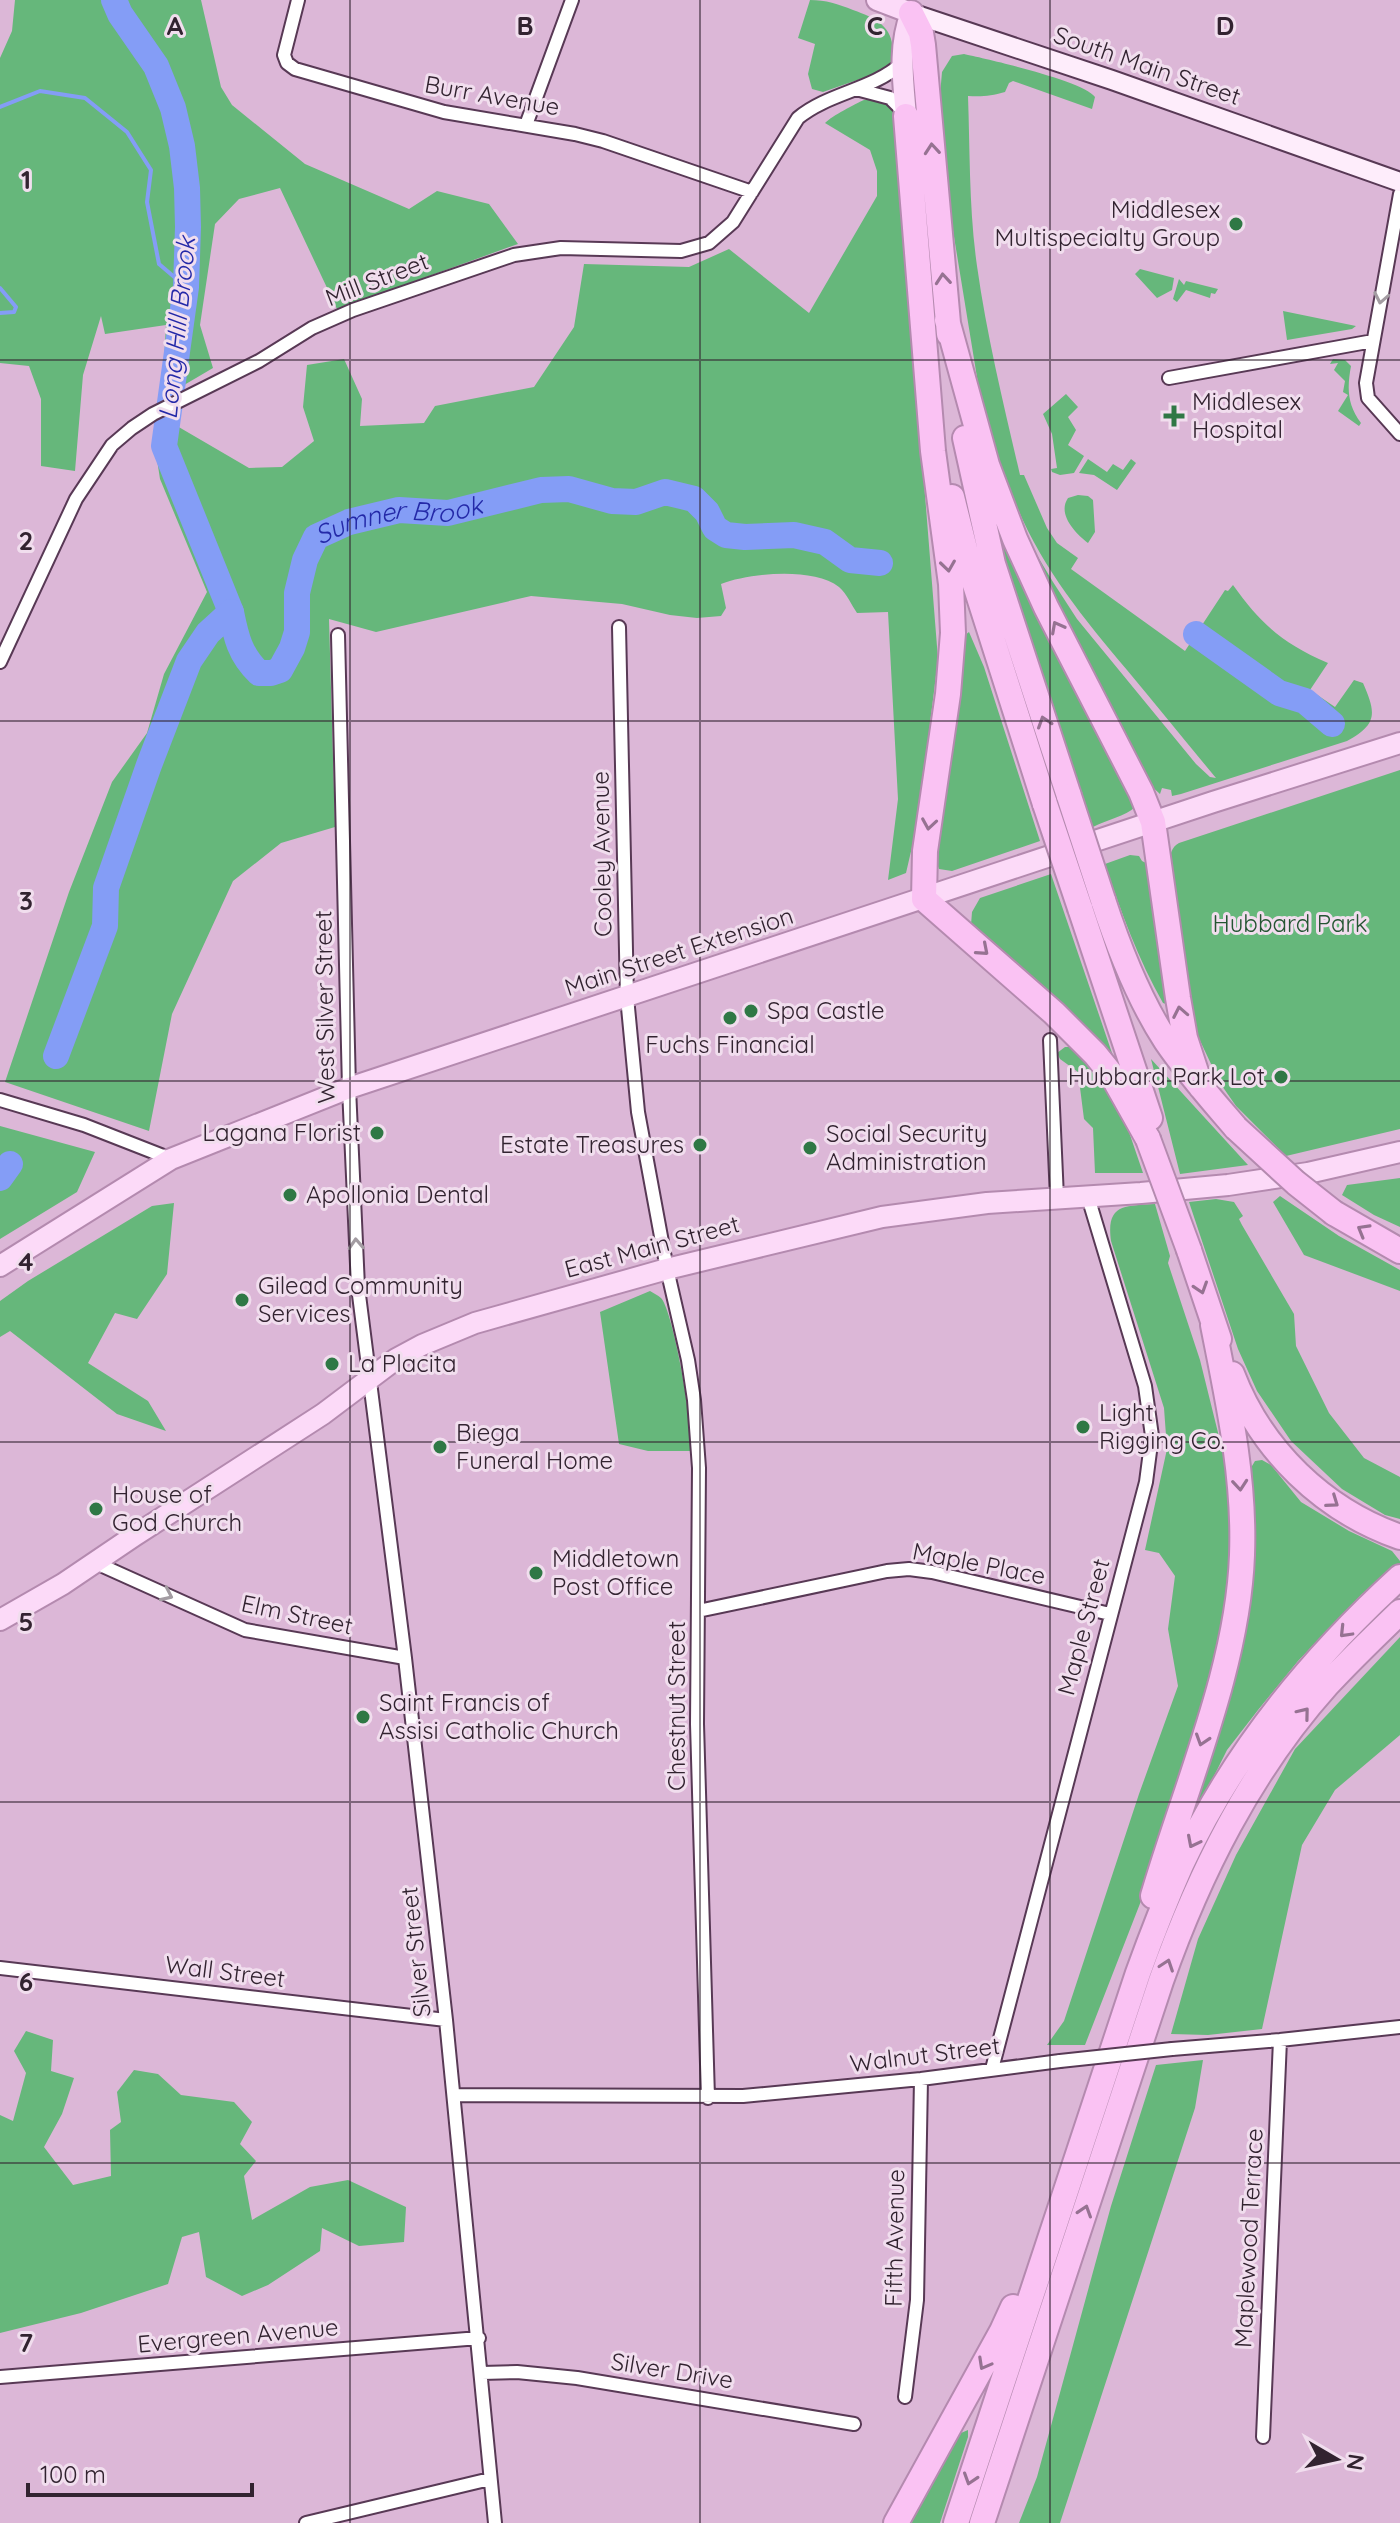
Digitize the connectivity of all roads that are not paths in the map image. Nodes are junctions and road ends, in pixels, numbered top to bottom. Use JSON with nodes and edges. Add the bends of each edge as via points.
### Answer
{"nodes":[{"id":1,"x":298,"y":0,"type":"edge"},
{"id":2,"x":572,"y":0,"type":"edge"},
{"id":3,"x":877,"y":0,"type":"edge"},
{"id":4,"x":912,"y":6,"type":"edge"},
{"id":5,"x":901,"y":64,"type":"junction"},
{"id":6,"x":856,"y":89,"type":"junction"},
{"id":7,"x":906,"y":116,"type":"junction"},
{"id":8,"x":526,"y":125,"type":"junction"},
{"id":9,"x":1400,"y":182,"type":"edge"},
{"id":10,"x":752,"y":192,"type":"junction"},
{"id":11,"x":1400,"y":194,"type":"edge"},
{"id":12,"x":935,"y":320,"type":"junction"},
{"id":13,"x":1373,"y":341,"type":"junction"},
{"id":14,"x":1169,"y":378,"type":"dead end"},
{"id":15,"x":1400,"y":434,"type":"edge"},
{"id":16,"x":619,"y":627,"type":"dead end"},
{"id":17,"x":338,"y":635,"type":"dead end"},
{"id":18,"x":0,"y":662,"type":"edge"},
{"id":19,"x":1400,"y":743,"type":"edge"},
{"id":20,"x":1153,"y":822,"type":"junction"},
{"id":21,"x":924,"y":899,"type":"junction"},
{"id":22,"x":627,"y":997,"type":"junction"},
{"id":23,"x":1050,"y":1040,"type":"dead end"},
{"id":24,"x":1201,"y":1087,"type":"junction"},
{"id":25,"x":349,"y":1088,"type":"junction"},
{"id":26,"x":0,"y":1100,"type":"edge"},
{"id":27,"x":1152,"y":1138,"type":"junction"},
{"id":28,"x":1400,"y":1152,"type":"edge"},
{"id":29,"x":171,"y":1159,"type":"junction"},
{"id":30,"x":1088,"y":1197,"type":"junction"},
{"id":31,"x":1057,"y":1198,"type":"junction"},
{"id":32,"x":1400,"y":1251,"type":"edge"},
{"id":33,"x":0,"y":1266,"type":"edge"},
{"id":34,"x":667,"y":1269,"type":"junction"},
{"id":35,"x":1213,"y":1325,"type":"junction"},
{"id":36,"x":369,"y":1378,"type":"junction"},
{"id":37,"x":1392,"y":1534,"type":"edge"},
{"id":38,"x":96,"y":1563,"type":"junction"},
{"id":39,"x":1400,"y":1577,"type":"edge"},
{"id":40,"x":698,"y":1611,"type":"junction"},
{"id":41,"x":1400,"y":1612,"type":"edge"},
{"id":42,"x":1110,"y":1614,"type":"junction"},
{"id":43,"x":0,"y":1620,"type":"edge"},
{"id":44,"x":405,"y":1658,"type":"junction"},
{"id":45,"x":0,"y":1968,"type":"edge"},
{"id":46,"x":446,"y":2020,"type":"junction"},
{"id":47,"x":1400,"y":2027,"type":"edge"},
{"id":48,"x":1280,"y":2040,"type":"junction"},
{"id":49,"x":992,"y":2069,"type":"junction"},
{"id":50,"x":921,"y":2079,"type":"junction"},
{"id":51,"x":1100,"y":2090,"type":"junction"},
{"id":52,"x":454,"y":2095,"type":"junction"},
{"id":53,"x":708,"y":2098,"type":"junction"},
{"id":54,"x":1065,"y":2192,"type":"junction"},
{"id":55,"x":1060,"y":2285,"type":"junction"},
{"id":56,"x":479,"y":2338,"type":"junction"},
{"id":57,"x":482,"y":2373,"type":"junction"},
{"id":58,"x":0,"y":2377,"type":"edge"},
{"id":59,"x":905,"y":2397,"type":"dead end"},
{"id":60,"x":854,"y":2424,"type":"dead end"},
{"id":61,"x":1263,"y":2437,"type":"dead end"},
{"id":62,"x":490,"y":2479,"type":"junction"},
{"id":63,"x":306,"y":2523,"type":"edge"},
{"id":64,"x":495,"y":2523,"type":"edge"},
{"id":65,"x":896,"y":2523,"type":"edge"},
{"id":66,"x":956,"y":2523,"type":"edge"},
{"id":67,"x":982,"y":2523,"type":"edge"},
{"id":68,"x":994,"y":2523,"type":"edge"}],
"edges":[{"from":1,"to":8,"type":"street","name":"Burr Avenue","via":[[284,55],[295,69],[432,109]]},
{"from":2,"to":8,"type":"street"},
{"from":3,"to":4,"type":"main road","name":"South Main Street"},
{"from":4,"to":5,"type":"main road"},
{"from":4,"to":9,"type":"street","name":"South Main Street"},
{"from":12,"to":4,"type":"highway","one_way":true,"via":[[923,45]]},
{"from":5,"to":6,"type":"street","name":"Mill Street"},
{"from":5,"to":7,"type":"main road"},
{"from":6,"to":7,"type":"street","via":[[890,98]]},
{"from":6,"to":10,"type":"street","name":"Mill Street","via":[[798,118]]},
{"from":7,"to":12,"type":"highway"},
{"from":8,"to":10,"type":"street","name":"Burr Avenue","via":[[603,141]]},
{"from":10,"to":18,"type":"street","name":"Mill Street","via":[[733,222],[701,247],[561,248],[514,255],[312,328],[153,414],[112,445],[95,467]]},
{"from":11,"to":13,"type":"street","one_way":true},
{"from":20,"to":12,"type":"highway","one_way":true,"via":[[1015,539]]},
{"from":12,"to":21,"type":"highway","one_way":true,"via":[[937,488],[953,633],[925,851]]},
{"from":24,"to":12,"type":"highway","one_way":true,"bridge":true,"via":[[1141,997],[1103,900],[993,564]]},
{"from":12,"to":27,"type":"highway","bridge":true,"via":[[936,412],[970,569]]},
{"from":13,"to":14,"type":"street"},
{"from":13,"to":15,"type":"street","via":[[1367,394]]},
{"from":16,"to":22,"type":"street","name":"Cooley Avenue"},
{"from":17,"to":25,"type":"street","name":"West Silver Street"},
{"from":19,"to":20,"type":"main road","name":"Main Street Extension"},
{"from":20,"to":21,"type":"main road","name":"Main Street Extension"},
{"from":24,"to":20,"type":"highway","one_way":true,"via":[[1185,1038]]},
{"from":21,"to":22,"type":"main road","name":"Main Street Extension"},
{"from":21,"to":27,"type":"highway","one_way":true,"via":[[1095,1054]]},
{"from":22,"to":25,"type":"main road","name":"Main Street Extension"},
{"from":22,"to":34,"type":"street","name":"Cooley Avenue","via":[[638,1112]]},
{"from":23,"to":31,"type":"street"},
{"from":32,"to":24,"type":"highway","one_way":true,"bridge":true,"via":[[1334,1213],[1296,1183]]},
{"from":25,"to":29,"type":"main road","name":"Main Street Extension"},
{"from":36,"to":25,"type":"street","name":"West Silver Street","one_way":true,"via":[[357,1272]]},
{"from":26,"to":29,"type":"street"},
{"from":27,"to":35,"type":"highway","one_way":true,"bridge":true},
{"from":28,"to":30,"type":"main road","name":"East Main Street","via":[[1262,1180]]},
{"from":29,"to":33,"type":"main road","name":"Main Street Extension"},
{"from":30,"to":31,"type":"main road","name":"East Main Street"},
{"from":30,"to":42,"type":"street","name":"Maple Street","via":[[1151,1419],[1146,1482]]},
{"from":31,"to":34,"type":"main road","name":"East Main Street","via":[[882,1217]]},
{"from":34,"to":36,"type":"main road","name":"East Main Street","via":[[475,1323],[422,1345]]},
{"from":34,"to":40,"type":"street","name":"Chestnut Street","via":[[694,1400]]},
{"from":35,"to":37,"type":"highway","one_way":true,"via":[[1236,1384],[1268,1441],[1322,1494]]},
{"from":35,"to":51,"type":"highway","one_way":true,"via":[[1240,1484],[1242,1555],[1235,1621]]},
{"from":36,"to":38,"type":"main road","name":"East Main Street"},
{"from":36,"to":44,"type":"street","name":"Silver Street"},
{"from":38,"to":43,"type":"main road","name":"East Main Street"},
{"from":38,"to":44,"type":"street","name":"Elm Street","one_way":true,"via":[[245,1630]]},
{"from":39,"to":51,"type":"highway","one_way":true,"via":[[1280,1704],[1209,1811],[1159,1916]]},
{"from":40,"to":42,"type":"street","name":"Maple Place","via":[[909,1569]]},
{"from":40,"to":53,"type":"street","name":"Chestnut Street"},
{"from":55,"to":41,"type":"highway","one_way":true,"via":[[1181,1927],[1210,1862],[1259,1775],[1293,1728]]},
{"from":42,"to":49,"type":"street","name":"Maple Street"},
{"from":44,"to":46,"type":"street","name":"Silver Street"},
{"from":45,"to":46,"type":"street","name":"Wall Street"},
{"from":46,"to":52,"type":"street","name":"Silver Street"},
{"from":47,"to":48,"type":"street","name":"Walnut Street"},
{"from":48,"to":49,"type":"street","name":"Walnut Street","bridge":true},
{"from":48,"to":61,"type":"street","name":"Maplewood Terrace"},
{"from":49,"to":50,"type":"street","name":"Walnut Street"},
{"from":50,"to":53,"type":"street","name":"Walnut Street"},
{"from":50,"to":59,"type":"street","name":"Fifth Avenue","via":[[917,2300]]},
{"from":51,"to":54,"type":"highway"},
{"from":52,"to":53,"type":"street","name":"Walnut Street"},
{"from":52,"to":56,"type":"street","name":"Silver Street"},
{"from":54,"to":65,"type":"highway","one_way":true,"via":[[1002,2331]]},
{"from":54,"to":66,"type":"highway","one_way":true},
{"from":55,"to":67,"type":"highway"},
{"from":55,"to":68,"type":"highway"},
{"from":56,"to":57,"type":"street","name":"Silver Street"},
{"from":56,"to":58,"type":"street","name":"Evergreen Avenue"},
{"from":57,"to":60,"type":"street","name":"Silver Drive","via":[[577,2378]]},
{"from":57,"to":62,"type":"street","name":"Silver Street"},
{"from":62,"to":63,"type":"street"},
{"from":62,"to":64,"type":"street","name":"Silver Street"}]}
